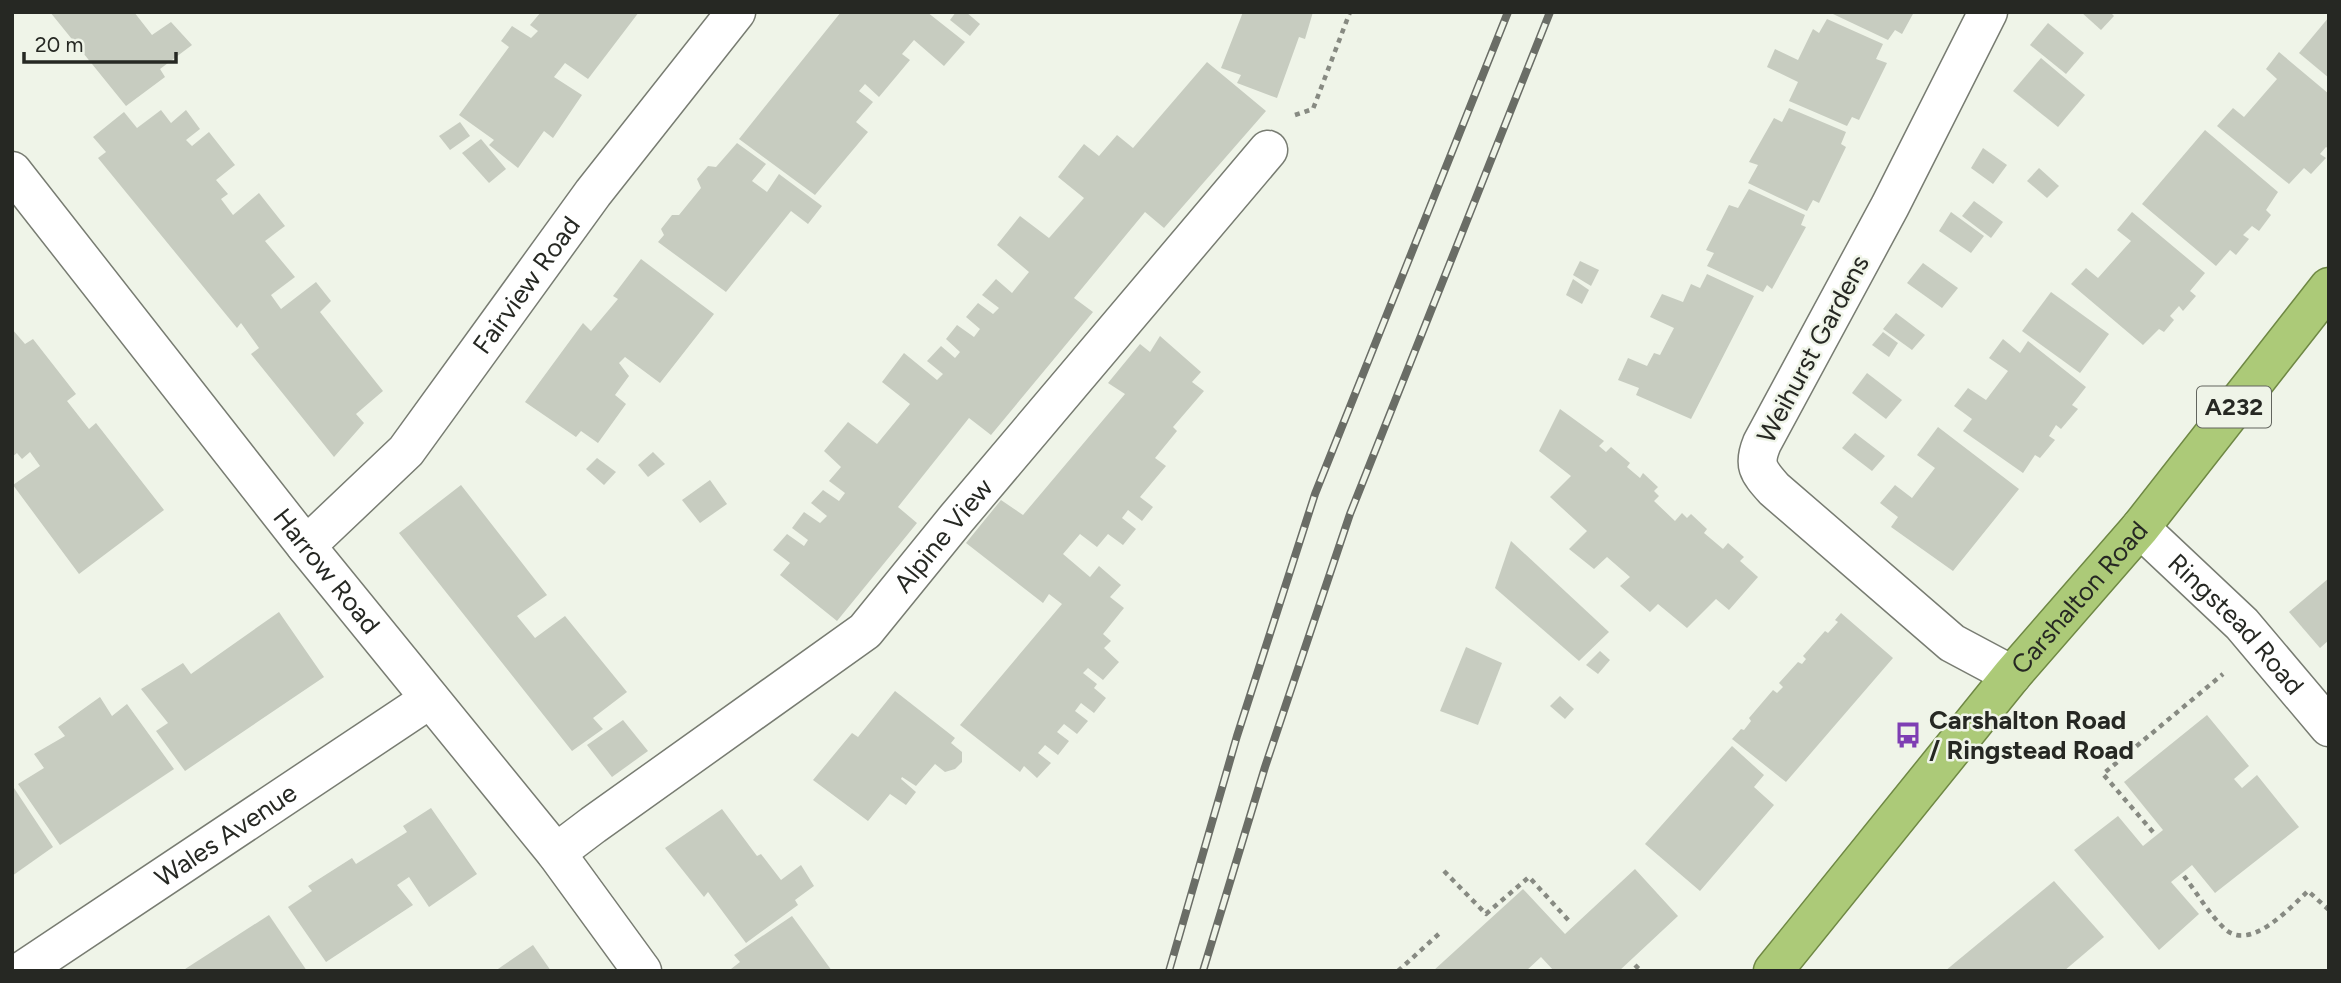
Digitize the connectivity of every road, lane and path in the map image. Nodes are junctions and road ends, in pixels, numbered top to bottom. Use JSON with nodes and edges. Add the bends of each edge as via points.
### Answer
{"nodes":[{"id":1,"x":736,"y":12,"type":"edge"},
{"id":2,"x":1350,"y":12,"type":"edge"},
{"id":3,"x":1988,"y":12,"type":"edge"},
{"id":4,"x":1268,"y":150,"type":"joint"},
{"id":5,"x":12,"y":171,"type":"edge"},
{"id":6,"x":2329,"y":287,"type":"edge"},
{"id":7,"x":2140,"y":528,"type":"junction"},
{"id":8,"x":306,"y":546,"type":"junction"},
{"id":9,"x":2259,"y":645,"type":"junction"},
{"id":10,"x":2012,"y":675,"type":"junction"},
{"id":11,"x":430,"y":699,"type":"junction"},
{"id":12,"x":2329,"y":727,"type":"edge"},
{"id":13,"x":2153,"y":832,"type":"dead end"},
{"id":14,"x":556,"y":853,"type":"junction"},
{"id":15,"x":1444,"y":871,"type":"dead end"},
{"id":16,"x":2184,"y":876,"type":"dead end"},
{"id":17,"x":2329,"y":910,"type":"edge"},
{"id":18,"x":1570,"y":922,"type":"dead end"},
{"id":19,"x":1442,"y":931,"type":"dead end"},
{"id":20,"x":1634,"y":965,"type":"dead end"},
{"id":21,"x":22,"y":971,"type":"edge"},
{"id":22,"x":642,"y":971,"type":"edge"},
{"id":23,"x":1398,"y":971,"type":"edge"},
{"id":24,"x":1641,"y":971,"type":"edge"},
{"id":25,"x":1773,"y":971,"type":"edge"}],
"edges":[{"from":1,"to":8,"type":"street","name":"Fairview Road","via":[[593,192],[406,451]]},
{"from":2,"to":4,"type":"path","via":[[1313,109],[1272,123],[1258,142]]},
{"from":3,"to":10,"type":"street","name":"Weihurst Gardens","via":[[1755,458],[1760,474],[1774,489],[1952,643]]},
{"from":4,"to":14,"type":"street","name":"Alpine View","via":[[866,631]]},
{"from":5,"to":8,"type":"street","name":"Harrow Road"},
{"from":6,"to":7,"type":"highway","name":"Carshalton Road","number":"A232"},
{"from":7,"to":9,"type":"street","name":"Ringstead Road"},
{"from":7,"to":10,"type":"highway","name":"Carshalton Road","number":"A232"},
{"from":8,"to":11,"type":"street","name":"Harrow Road"},
{"from":9,"to":12,"type":"street","name":"Ringstead Road"},
{"from":9,"to":13,"type":"path","via":[[2103,774]]},
{"from":10,"to":25,"type":"highway","name":"Carshalton Road","number":"A232"},
{"from":11,"to":14,"type":"street","name":"Harrow Road"},
{"from":11,"to":21,"type":"street","name":"Wales Avenue"},
{"from":14,"to":22,"type":"street","name":"Harrow Road"},
{"from":15,"to":18,"type":"path","via":[[1486,914],[1529,877]]},
{"from":16,"to":17,"type":"path","via":[[2226,930],[2238,936],[2253,934],[2276,921],[2308,891]]},
{"from":19,"to":23,"type":"path"},
{"from":20,"to":24,"type":"path"}]}
